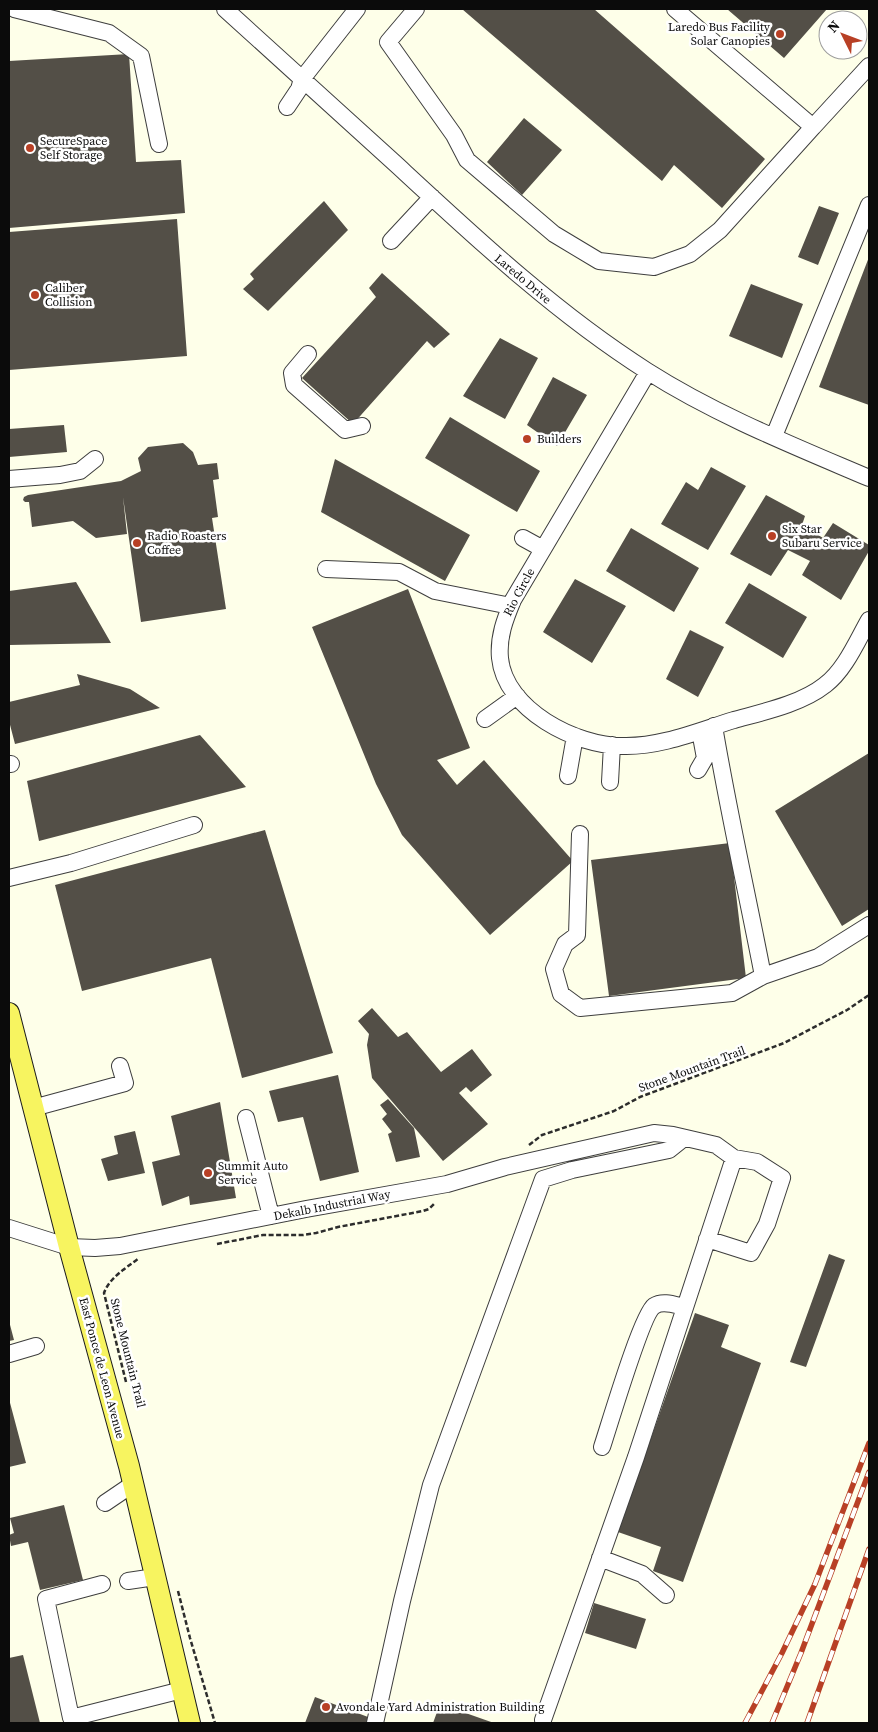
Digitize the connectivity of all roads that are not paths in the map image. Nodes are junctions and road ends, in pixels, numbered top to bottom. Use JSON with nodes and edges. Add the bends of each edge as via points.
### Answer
{"nodes":[{"id":1,"x":14,"y":9,"type":"edge"},
{"id":2,"x":225,"y":9,"type":"edge"},
{"id":3,"x":356,"y":9,"type":"edge"},
{"id":4,"x":416,"y":9,"type":"edge"},
{"id":5,"x":675,"y":9,"type":"edge"},
{"id":6,"x":869,"y":66,"type":"edge"},
{"id":7,"x":302,"y":79,"type":"junction"},
{"id":8,"x":287,"y":107,"type":"dead end"},
{"id":9,"x":813,"y":127,"type":"junction"},
{"id":10,"x":159,"y":144,"type":"dead end"},
{"id":11,"x":432,"y":197,"type":"junction"},
{"id":12,"x":869,"y":205,"type":"edge"},
{"id":13,"x":391,"y":241,"type":"dead end"},
{"id":14,"x":308,"y":354,"type":"dead end"},
{"id":15,"x":648,"y":372,"type":"junction"},
{"id":16,"x":362,"y":426,"type":"dead end"},
{"id":17,"x":774,"y":436,"type":"junction"},
{"id":18,"x":95,"y":459,"type":"dead end"},
{"id":19,"x":869,"y":478,"type":"edge"},
{"id":20,"x":9,"y":479,"type":"edge"},
{"id":21,"x":523,"y":538,"type":"dead end"},
{"id":22,"x":543,"y":550,"type":"junction"},
{"id":23,"x":326,"y":569,"type":"dead end"},
{"id":24,"x":510,"y":606,"type":"junction"},
{"id":25,"x":869,"y":620,"type":"edge"},
{"id":26,"x":517,"y":696,"type":"junction"},
{"id":27,"x":485,"y":719,"type":"dead end"},
{"id":28,"x":707,"y":728,"type":"junction"},
{"id":29,"x":575,"y":736,"type":"junction"},
{"id":30,"x":612,"y":745,"type":"junction"},
{"id":31,"x":698,"y":770,"type":"dead end"},
{"id":32,"x":568,"y":776,"type":"dead end"},
{"id":33,"x":610,"y":782,"type":"dead end"},
{"id":34,"x":194,"y":825,"type":"dead end"},
{"id":35,"x":580,"y":834,"type":"dead end"},
{"id":36,"x":9,"y":878,"type":"edge"},
{"id":37,"x":869,"y":925,"type":"edge"},
{"id":38,"x":762,"y":976,"type":"junction"},
{"id":39,"x":9,"y":1013,"type":"edge"},
{"id":40,"x":120,"y":1066,"type":"dead end"},
{"id":41,"x":33,"y":1108,"type":"junction"},
{"id":42,"x":246,"y":1118,"type":"dead end"},
{"id":43,"x":684,"y":1138,"type":"junction"},
{"id":44,"x":734,"y":1158,"type":"junction"},
{"id":45,"x":271,"y":1216,"type":"junction"},
{"id":46,"x":9,"y":1228,"type":"edge"},
{"id":47,"x":707,"y":1239,"type":"junction"},
{"id":48,"x":69,"y":1247,"type":"junction"},
{"id":49,"x":684,"y":1308,"type":"junction"},
{"id":50,"x":36,"y":1346,"type":"dead end"},
{"id":51,"x":9,"y":1354,"type":"edge"},
{"id":52,"x":602,"y":1447,"type":"dead end"},
{"id":53,"x":133,"y":1484,"type":"junction"},
{"id":54,"x":105,"y":1503,"type":"dead end"},
{"id":55,"x":600,"y":1558,"type":"junction"},
{"id":56,"x":155,"y":1577,"type":"junction"},
{"id":57,"x":128,"y":1581,"type":"dead end"},
{"id":58,"x":102,"y":1584,"type":"dead end"},
{"id":59,"x":666,"y":1595,"type":"dead end"},
{"id":60,"x":182,"y":1690,"type":"junction"},
{"id":61,"x":543,"y":1720,"type":"dead end"},
{"id":62,"x":190,"y":1723,"type":"edge"},
{"id":63,"x":375,"y":1723,"type":"edge"}],
"edges":[{"from":1,"to":10,"type":"street","via":[[109,33],[141,56]]},
{"from":2,"to":7,"type":"street","name":"Laredo Drive"},
{"from":3,"to":7,"type":"street"},
{"from":4,"to":9,"type":"street","via":[[388,42],[454,135],[467,160],[554,234],[599,261],[654,267],[690,254],[720,230]]},
{"from":5,"to":9,"type":"street"},
{"from":6,"to":9,"type":"street"},
{"from":7,"to":8,"type":"street"},
{"from":7,"to":11,"type":"street","name":"Laredo Drive"},
{"from":11,"to":13,"type":"street"},
{"from":11,"to":15,"type":"street","name":"Laredo Drive","via":[[548,300]]},
{"from":12,"to":17,"type":"street"},
{"from":14,"to":16,"type":"street","via":[[292,373],[294,385],[345,430]]},
{"from":15,"to":17,"type":"street","name":"Laredo Drive"},
{"from":15,"to":22,"type":"street","name":"Rio Circle"},
{"from":17,"to":19,"type":"street","name":"Laredo Drive"},
{"from":18,"to":20,"type":"street","via":[[80,471]]},
{"from":21,"to":22,"type":"street"},
{"from":22,"to":24,"type":"street","name":"Rio Circle"},
{"from":23,"to":24,"type":"street","via":[[399,572],[435,591]]},
{"from":24,"to":26,"type":"street","name":"Rio Circle","via":[[502,631],[500,659],[503,673]]},
{"from":25,"to":28,"type":"street","name":"Rio Circle","via":[[854,654],[817,691]]},
{"from":26,"to":27,"type":"street"},
{"from":26,"to":29,"type":"street","name":"Rio Circle","via":[[546,722]]},
{"from":28,"to":30,"type":"street","name":"Rio Circle","via":[[655,744]]},
{"from":28,"to":31,"type":"street","via":[[705,758]]},
{"from":28,"to":38,"type":"street","via":[[744,875]]},
{"from":29,"to":30,"type":"street","name":"Rio Circle"},
{"from":29,"to":32,"type":"street"},
{"from":30,"to":33,"type":"street"},
{"from":34,"to":36,"type":"street","via":[[71,863]]},
{"from":35,"to":38,"type":"street","via":[[577,936],[565,944],[554,969],[561,994],[580,1008],[732,993]]},
{"from":37,"to":38,"type":"street","via":[[818,958]]},
{"from":39,"to":41,"type":"main road","name":"East Ponce de Leon Avenue"},
{"from":40,"to":41,"type":"street","via":[[125,1083]]},
{"from":41,"to":48,"type":"main road","name":"East Ponce de Leon Avenue"},
{"from":42,"to":45,"type":"street"},
{"from":43,"to":44,"type":"street","via":[[716,1145]]},
{"from":43,"to":45,"type":"street","name":"Dekalb Industrial Way","via":[[654,1133],[505,1167],[447,1184]]},
{"from":43,"to":63,"type":"street","via":[[669,1150],[543,1179],[431,1485]]},
{"from":44,"to":47,"type":"street"},
{"from":44,"to":47,"type":"street","via":[[757,1162],[782,1178],[767,1224],[751,1253]]},
{"from":45,"to":48,"type":"street","name":"Dekalb Industrial Way","via":[[120,1246]]},
{"from":46,"to":48,"type":"street","name":"Dekalb Industrial Way"},
{"from":47,"to":49,"type":"street"},
{"from":48,"to":53,"type":"main road","name":"East Ponce de Leon Avenue"},
{"from":49,"to":52,"type":"street","via":[[665,1303],[654,1306],[648,1313]]},
{"from":49,"to":55,"type":"street"},
{"from":50,"to":51,"type":"street"},
{"from":53,"to":54,"type":"street"},
{"from":53,"to":56,"type":"main road","name":"East Ponce de Leon Avenue"},
{"from":55,"to":59,"type":"street","via":[[642,1574]]},
{"from":55,"to":61,"type":"street"},
{"from":56,"to":57,"type":"street"},
{"from":56,"to":60,"type":"main road","name":"East Ponce de Leon Avenue"},
{"from":58,"to":60,"type":"street","via":[[46,1599],[71,1718]]},
{"from":60,"to":62,"type":"main road","name":"East Ponce de Leon Avenue"}]}
